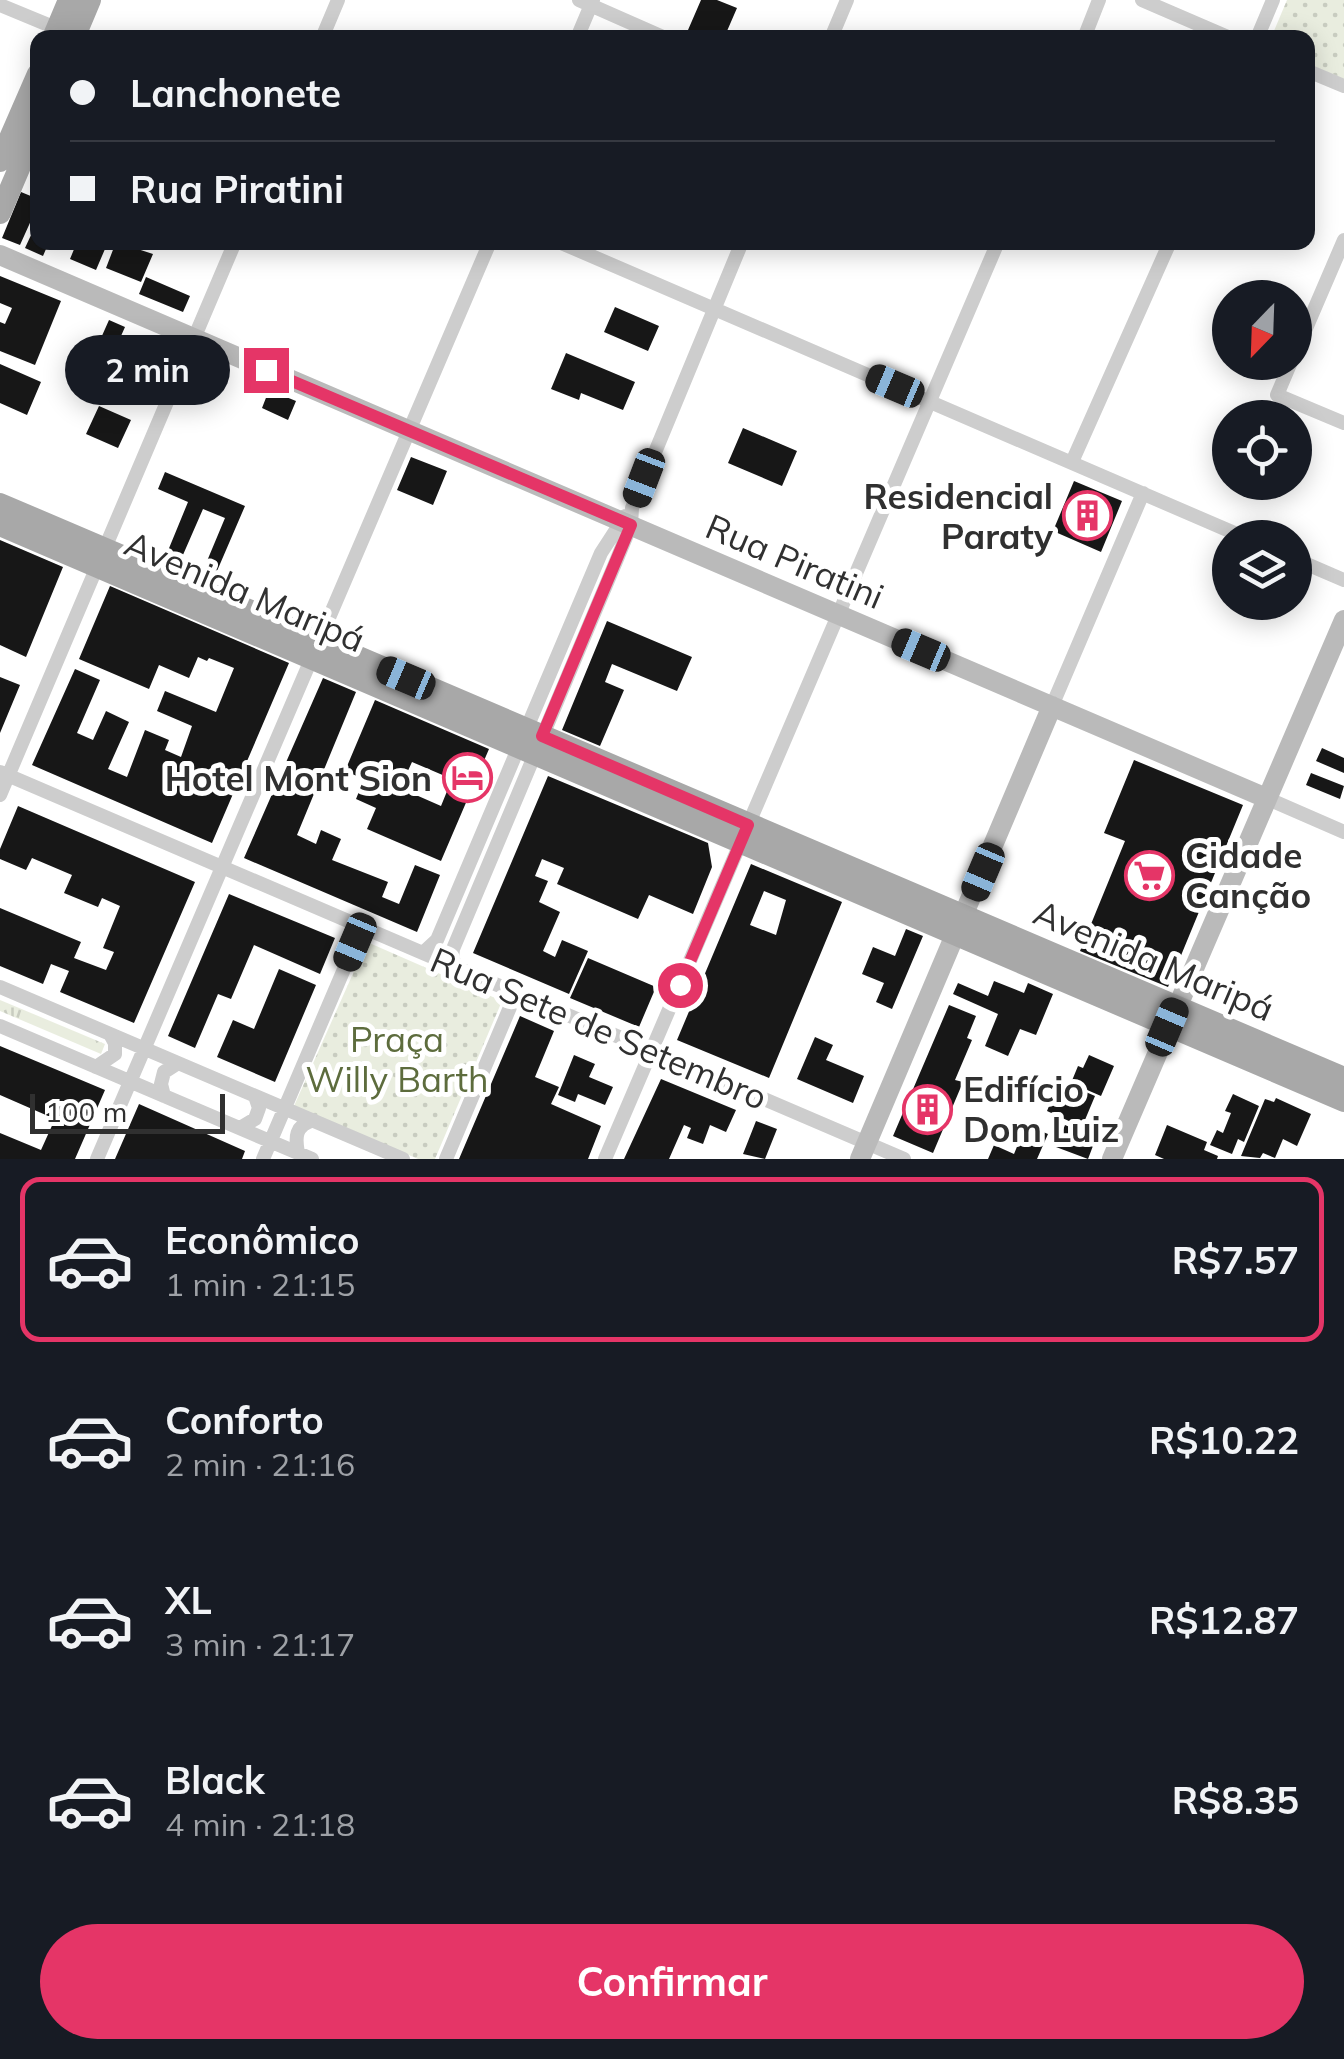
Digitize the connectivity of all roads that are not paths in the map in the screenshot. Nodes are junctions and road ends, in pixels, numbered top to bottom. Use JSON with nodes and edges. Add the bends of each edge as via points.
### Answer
{"nodes":[{"id":1,"x":69,"y":0,"type":"edge"},
{"id":2,"x":90,"y":0,"type":"edge"},
{"id":3,"x":338,"y":0,"type":"edge"},
{"id":4,"x":847,"y":0,"type":"edge"},
{"id":5,"x":1100,"y":0,"type":"edge"},
{"id":6,"x":1142,"y":0,"type":"edge"},
{"id":7,"x":1273,"y":0,"type":"edge"},
{"id":8,"x":588,"y":2,"type":"edge"},
{"id":9,"x":0,"y":5,"type":"edge"},
{"id":10,"x":54,"y":30,"type":"edge"},
{"id":11,"x":67,"y":30,"type":"edge"},
{"id":12,"x":71,"y":30,"type":"edge"},
{"id":13,"x":325,"y":30,"type":"edge"},
{"id":14,"x":579,"y":30,"type":"edge"},
{"id":15,"x":648,"y":30,"type":"edge"},
{"id":16,"x":834,"y":30,"type":"edge"},
{"id":17,"x":1087,"y":30,"type":"edge"},
{"id":18,"x":1211,"y":30,"type":"edge"},
{"id":19,"x":1260,"y":30,"type":"edge"},
{"id":20,"x":1315,"y":74,"type":"edge"},
{"id":21,"x":1344,"y":86,"type":"edge"},
{"id":22,"x":30,"y":92,"type":"edge"},
{"id":23,"x":30,"y":143,"type":"edge"},
{"id":24,"x":0,"y":161,"type":"edge"},
{"id":25,"x":0,"y":213,"type":"edge"},
{"id":26,"x":1344,"y":240,"type":"edge"},
{"id":27,"x":232,"y":250,"type":"edge"},
{"id":28,"x":487,"y":250,"type":"edge"},
{"id":29,"x":577,"y":250,"type":"edge"},
{"id":30,"x":739,"y":250,"type":"edge"},
{"id":31,"x":995,"y":250,"type":"edge"},
{"id":32,"x":1167,"y":250,"type":"edge"},
{"id":33,"x":0,"y":255,"type":"edge"},
{"id":34,"x":713,"y":309,"type":"junction"},
{"id":35,"x":1312,"y":314,"type":"edge"},
{"id":36,"x":194,"y":339,"type":"junction"},
{"id":37,"x":1284,"y":380,"type":"edge"},
{"id":38,"x":931,"y":401,"type":"junction"},
{"id":39,"x":1344,"y":423,"type":"edge"},
{"id":40,"x":409,"y":430,"type":"junction"},
{"id":41,"x":1072,"y":462,"type":"junction"},
{"id":42,"x":1143,"y":493,"type":"junction"},
{"id":43,"x":0,"y":504,"type":"edge"},
{"id":44,"x":628,"y":518,"type":"junction"},
{"id":45,"x":1212,"y":523,"type":"edge"},
{"id":46,"x":0,"y":525,"type":"edge"},
{"id":47,"x":601,"y":553,"type":"junction"},
{"id":48,"x":102,"y":558,"type":"junction"},
{"id":49,"x":617,"y":559,"type":"junction"},
{"id":50,"x":1312,"y":566,"type":"edge"},
{"id":51,"x":1344,"y":580,"type":"edge"},
{"id":52,"x":838,"y":614,"type":"junction"},
{"id":53,"x":1344,"y":620,"type":"edge"},
{"id":54,"x":314,"y":648,"type":"junction"},
{"id":55,"x":539,"y":699,"type":"junction"},
{"id":56,"x":555,"y":706,"type":"junction"},
{"id":57,"x":1052,"y":706,"type":"junction"},
{"id":58,"x":530,"y":742,"type":"junction"},
{"id":59,"x":4,"y":774,"type":"edge"},
{"id":60,"x":503,"y":784,"type":"junction"},
{"id":61,"x":519,"y":791,"type":"junction"},
{"id":62,"x":0,"y":795,"type":"edge"},
{"id":63,"x":1266,"y":798,"type":"junction"},
{"id":64,"x":1344,"y":832,"type":"edge"},
{"id":65,"x":744,"y":834,"type":"junction"},
{"id":66,"x":223,"y":868,"type":"junction"},
{"id":67,"x":362,"y":927,"type":"junction"},
{"id":68,"x":959,"y":927,"type":"junction"},
{"id":69,"x":440,"y":932,"type":"junction"},
{"id":70,"x":457,"y":939,"type":"junction"},
{"id":71,"x":988,"y":940,"type":"junction"},
{"id":72,"x":422,"y":953,"type":"junction"},
{"id":73,"x":458,"y":968,"type":"junction"},
{"id":74,"x":0,"y":987,"type":"edge"},
{"id":75,"x":516,"y":993,"type":"junction"},
{"id":76,"x":1166,"y":1010,"type":"junction"},
{"id":77,"x":0,"y":1026,"type":"edge"},
{"id":78,"x":110,"y":1034,"type":"junction"},
{"id":79,"x":145,"y":1049,"type":"junction"},
{"id":80,"x":651,"y":1051,"type":"junction"},
{"id":81,"x":178,"y":1063,"type":"junction"},
{"id":82,"x":96,"y":1067,"type":"junction"},
{"id":83,"x":1344,"y":1078,"type":"edge"},
{"id":84,"x":130,"y":1082,"type":"junction"},
{"id":85,"x":164,"y":1096,"type":"junction"},
{"id":86,"x":254,"y":1096,"type":"junction"},
{"id":87,"x":1344,"y":1102,"type":"edge"},
{"id":88,"x":284,"y":1108,"type":"junction"},
{"id":89,"x":313,"y":1120,"type":"junction"},
{"id":90,"x":240,"y":1128,"type":"junction"},
{"id":91,"x":270,"y":1142,"type":"junction"},
{"id":92,"x":863,"y":1151,"type":"edge"},
{"id":93,"x":305,"y":1156,"type":"edge"},
{"id":94,"x":97,"y":1159,"type":"edge"},
{"id":95,"x":263,"y":1159,"type":"edge"},
{"id":96,"x":403,"y":1159,"type":"edge"},
{"id":97,"x":446,"y":1159,"type":"edge"},
{"id":98,"x":605,"y":1159,"type":"edge"},
{"id":99,"x":904,"y":1159,"type":"edge"},
{"id":100,"x":1112,"y":1159,"type":"edge"}],
"edges":[{"from":1,"to":11,"type":"main road"},
{"from":2,"to":12,"type":"main road"},
{"from":3,"to":13,"type":"street"},
{"from":4,"to":16,"type":"street"},
{"from":5,"to":17,"type":"street"},
{"from":6,"to":18,"type":"street"},
{"from":7,"to":19,"type":"street"},
{"from":8,"to":14,"type":"street"},
{"from":8,"to":15,"type":"street"},
{"from":9,"to":10,"type":"street"},
{"from":20,"to":21,"type":"street"},
{"from":22,"to":24,"type":"main road"},
{"from":23,"to":25,"type":"main road"},
{"from":26,"to":35,"type":"street"},
{"from":27,"to":36,"type":"street"},
{"from":28,"to":40,"type":"street"},
{"from":29,"to":34,"type":"street"},
{"from":30,"to":34,"type":"street"},
{"from":31,"to":38,"type":"street"},
{"from":32,"to":41,"type":"street"},
{"from":33,"to":36,"type":"street","name":"Rua Piratini"},
{"from":34,"to":38,"type":"street"},
{"from":34,"to":44,"type":"street"},
{"from":36,"to":40,"type":"street","name":"Rua Piratini"},
{"from":36,"to":48,"type":"street"},
{"from":37,"to":39,"type":"street","via":[[1278,395]]},
{"from":38,"to":41,"type":"street"},
{"from":38,"to":52,"type":"street"},
{"from":40,"to":44,"type":"street","name":"Rua Piratini"},
{"from":40,"to":54,"type":"street"},
{"from":41,"to":42,"type":"street"},
{"from":42,"to":45,"type":"street"},
{"from":42,"to":57,"type":"street"},
{"from":43,"to":48,"type":"main road","name":"Avenida Maripá"},
{"from":44,"to":47,"type":"street"},
{"from":44,"to":49,"type":"street"},
{"from":44,"to":52,"type":"street","name":"Rua Piratini"},
{"from":46,"to":48,"type":"main road","name":"Avenida Maripá"},
{"from":47,"to":49,"type":"street"},
{"from":47,"to":55,"type":"street"},
{"from":48,"to":54,"type":"main road","name":"Avenida Maripá"},
{"from":48,"to":59,"type":"street"},
{"from":49,"to":56,"type":"street"},
{"from":50,"to":51,"type":"street"},
{"from":52,"to":57,"type":"street","name":"Rua Piratini"},
{"from":52,"to":65,"type":"street"},
{"from":53,"to":63,"type":"street"},
{"from":54,"to":58,"type":"main road","name":"Avenida Maripá"},
{"from":54,"to":66,"type":"street"},
{"from":55,"to":56,"type":"street","via":[[546,709]]},
{"from":55,"to":58,"type":"street"},
{"from":56,"to":58,"type":"street"},
{"from":57,"to":63,"type":"street","name":"Rua Piratini"},
{"from":57,"to":68,"type":"street"},
{"from":58,"to":60,"type":"street"},
{"from":58,"to":61,"type":"street"},
{"from":58,"to":65,"type":"main road","name":"Avenida Maripá"},
{"from":59,"to":62,"type":"street"},
{"from":59,"to":66,"type":"street","name":"Rua Sete de Setembro"},
{"from":60,"to":61,"type":"street","via":[[515,777]]},
{"from":60,"to":69,"type":"street"},
{"from":61,"to":70,"type":"street"},
{"from":63,"to":64,"type":"street","name":"Rua Piratini"},
{"from":63,"to":76,"type":"street"},
{"from":65,"to":68,"type":"main road","name":"Avenida Maripá"},
{"from":65,"to":80,"type":"street"},
{"from":66,"to":67,"type":"street","name":"Rua Sete de Setembro"},
{"from":66,"to":79,"type":"street"},
{"from":67,"to":72,"type":"street","name":"Rua Sete de Setembro"},
{"from":67,"to":88,"type":"street"},
{"from":68,"to":71,"type":"main road","name":"Avenida Maripá"},
{"from":68,"to":92,"type":"street"},
{"from":69,"to":70,"type":"street"},
{"from":69,"to":72,"type":"street"},
{"from":70,"to":73,"type":"street","via":[[452,958]]},
{"from":71,"to":76,"type":"main road","name":"Avenida Maripá"},
{"from":71,"to":76,"type":"main road","name":"Avenida Maripá","via":[[1139,1016]]},
{"from":72,"to":73,"type":"street","name":"Rua Sete de Setembro"},
{"from":73,"to":75,"type":"street","name":"Rua Sete de Setembro"},
{"from":74,"to":78,"type":"street"},
{"from":75,"to":80,"type":"street","name":"Rua Sete de Setembro"},
{"from":75,"to":97,"type":"street"},
{"from":76,"to":83,"type":"main road","name":"Avenida Maripá"},
{"from":76,"to":87,"type":"main road","name":"Avenida Maripá"},
{"from":76,"to":100,"type":"street"},
{"from":77,"to":82,"type":"street"},
{"from":78,"to":79,"type":"street"},
{"from":78,"to":82,"type":"street","via":[[115,1054]]},
{"from":79,"to":81,"type":"street"},
{"from":79,"to":84,"type":"street"},
{"from":80,"to":92,"type":"street","name":"Rua Sete de Setembro"},
{"from":80,"to":98,"type":"street"},
{"from":81,"to":85,"type":"street","via":[[164,1072]]},
{"from":81,"to":86,"type":"street"},
{"from":82,"to":84,"type":"street"},
{"from":84,"to":85,"type":"street"},
{"from":84,"to":94,"type":"street"},
{"from":85,"to":90,"type":"street"},
{"from":86,"to":88,"type":"street"},
{"from":86,"to":90,"type":"street","via":[[255,1119]]},
{"from":88,"to":89,"type":"street"},
{"from":88,"to":91,"type":"street"},
{"from":89,"to":93,"type":"street","via":[[296,1134]]},
{"from":89,"to":96,"type":"street"},
{"from":90,"to":91,"type":"street"},
{"from":91,"to":93,"type":"street"},
{"from":91,"to":95,"type":"street"},
{"from":92,"to":99,"type":"street","name":"Rua Sete de Setembro"}]}
